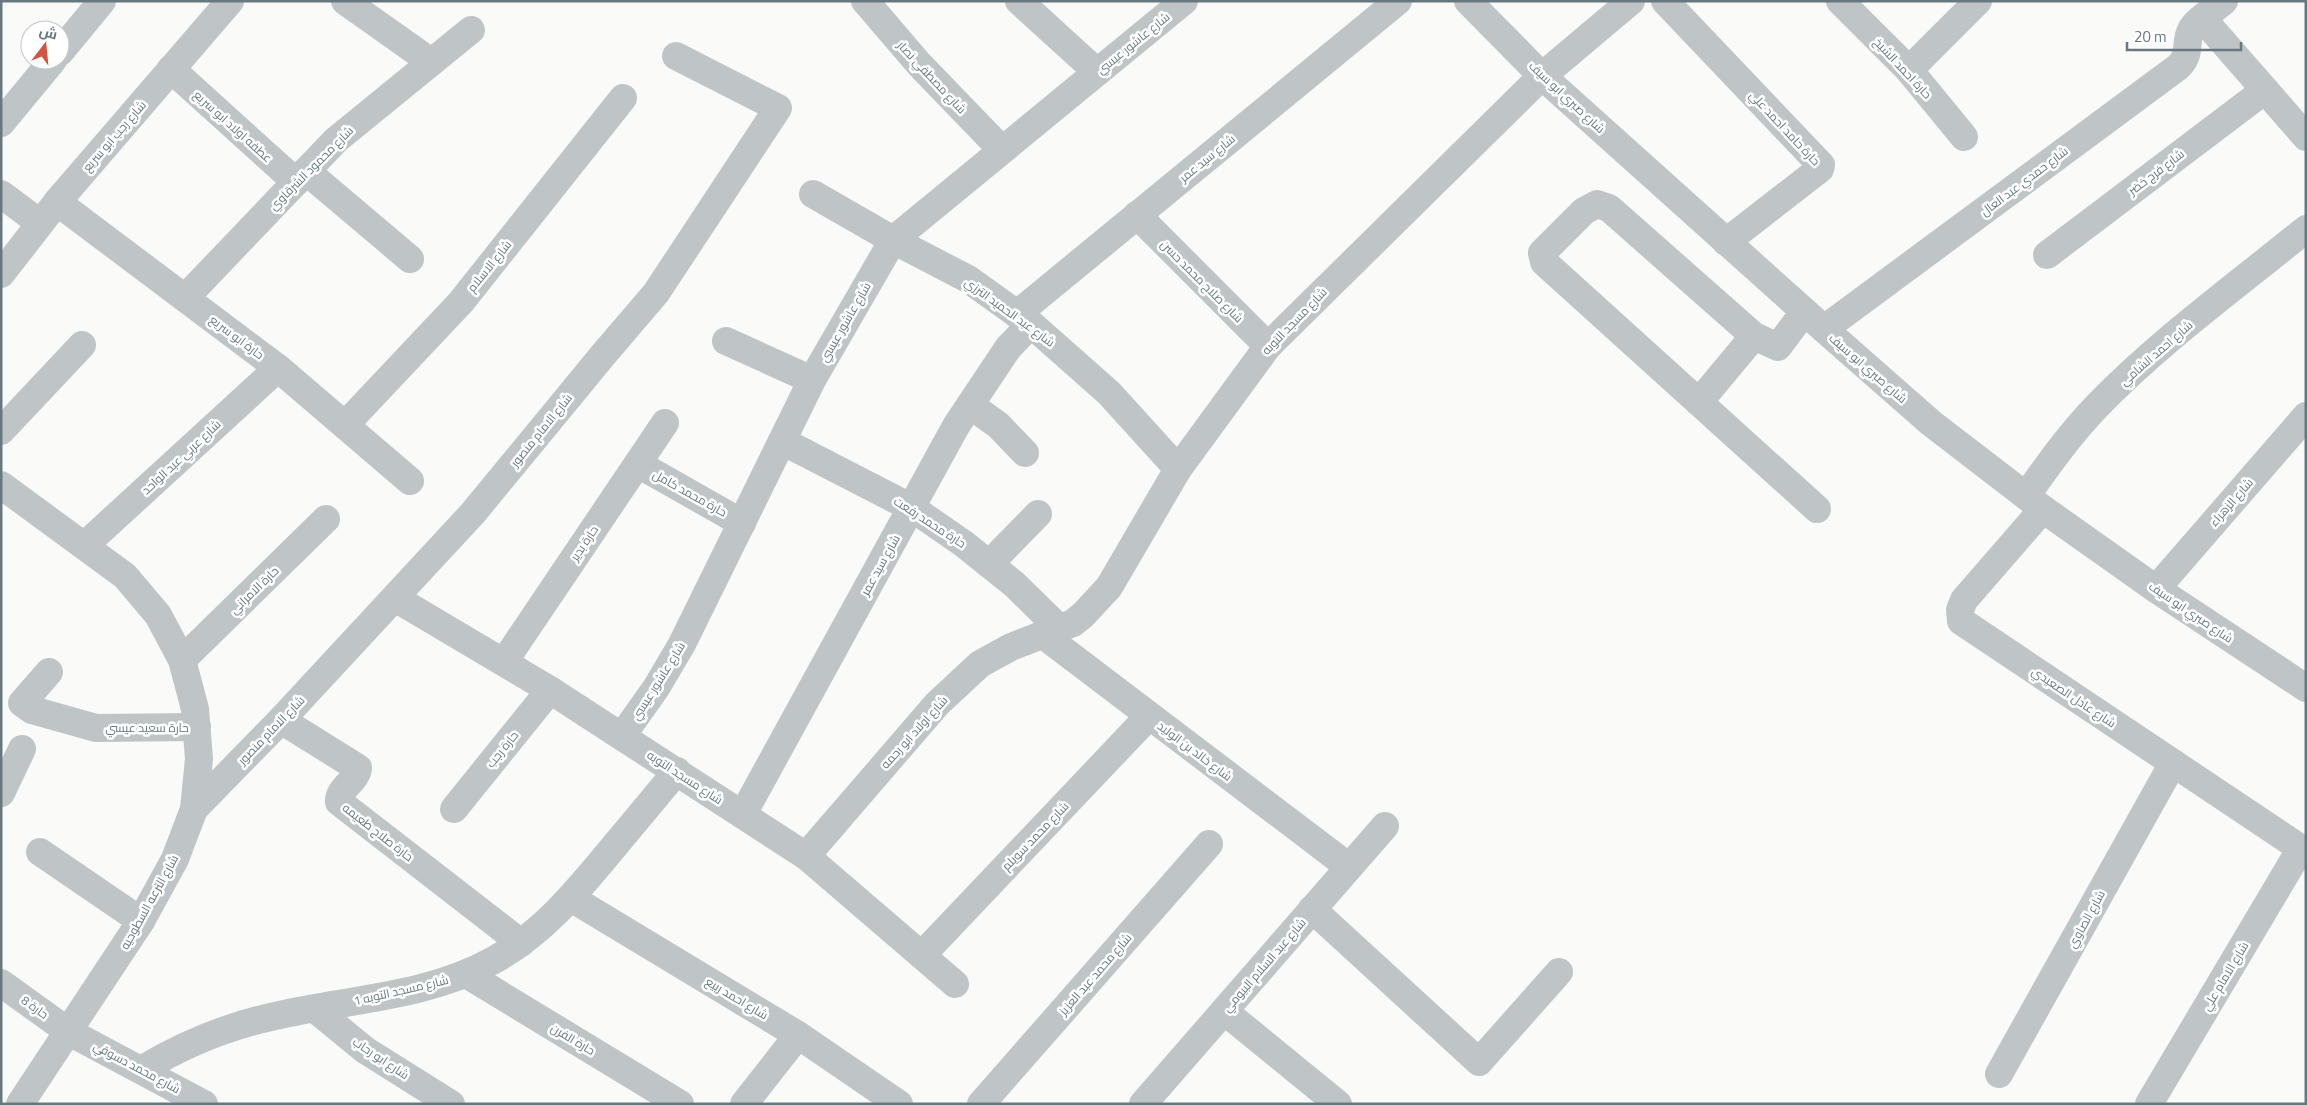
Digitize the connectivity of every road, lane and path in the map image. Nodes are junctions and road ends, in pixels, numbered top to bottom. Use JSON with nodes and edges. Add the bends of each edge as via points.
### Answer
{"nodes":[{"id":1,"x":102,"y":1,"type":"edge"},
{"id":2,"x":230,"y":1,"type":"edge"},
{"id":3,"x":345,"y":1,"type":"edge"},
{"id":4,"x":865,"y":1,"type":"edge"},
{"id":5,"x":1020,"y":1,"type":"edge"},
{"id":6,"x":1184,"y":1,"type":"edge"},
{"id":7,"x":1398,"y":1,"type":"edge"},
{"id":8,"x":1468,"y":1,"type":"edge"},
{"id":9,"x":1632,"y":1,"type":"edge"},
{"id":10,"x":1665,"y":1,"type":"edge"},
{"id":11,"x":1840,"y":1,"type":"edge"},
{"id":12,"x":1978,"y":1,"type":"edge"},
{"id":13,"x":2224,"y":1,"type":"edge"},
{"id":14,"x":2203,"y":19,"type":"junction"},
{"id":15,"x":471,"y":30,"type":"dead end"},
{"id":16,"x":70,"y":40,"type":"edge"},
{"id":17,"x":676,"y":56,"type":"dead end"},
{"id":18,"x":431,"y":62,"type":"junction"},
{"id":19,"x":171,"y":69,"type":"junction"},
{"id":20,"x":45,"y":70,"type":"edge"},
{"id":21,"x":1909,"y":70,"type":"junction"},
{"id":22,"x":1097,"y":72,"type":"junction"},
{"id":23,"x":1542,"y":76,"type":"junction"},
{"id":24,"x":2265,"y":90,"type":"junction"},
{"id":25,"x":623,"y":98,"type":"dead end"},
{"id":26,"x":1,"y":124,"type":"edge"},
{"id":27,"x":1964,"y":137,"type":"dead end"},
{"id":28,"x":2306,"y":137,"type":"edge"},
{"id":29,"x":1002,"y":150,"type":"junction"},
{"id":30,"x":301,"y":176,"type":"junction"},
{"id":31,"x":1,"y":194,"type":"edge"},
{"id":32,"x":813,"y":194,"type":"dead end"},
{"id":33,"x":57,"y":202,"type":"junction"},
{"id":34,"x":1137,"y":215,"type":"junction"},
{"id":35,"x":40,"y":223,"type":"junction"},
{"id":36,"x":2306,"y":229,"type":"edge"},
{"id":37,"x":893,"y":240,"type":"junction"},
{"id":38,"x":1726,"y":242,"type":"junction"},
{"id":39,"x":2047,"y":255,"type":"dead end"},
{"id":40,"x":410,"y":259,"type":"dead end"},
{"id":41,"x":1,"y":274,"type":"edge"},
{"id":42,"x":185,"y":298,"type":"junction"},
{"id":43,"x":1024,"y":319,"type":"junction"},
{"id":44,"x":1814,"y":321,"type":"junction"},
{"id":45,"x":1754,"y":336,"type":"junction"},
{"id":46,"x":726,"y":341,"type":"dead end"},
{"id":47,"x":82,"y":346,"type":"dead end"},
{"id":48,"x":1268,"y":346,"type":"junction"},
{"id":49,"x":278,"y":368,"type":"junction"},
{"id":50,"x":812,"y":380,"type":"junction"},
{"id":51,"x":1699,"y":402,"type":"junction"},
{"id":52,"x":970,"y":405,"type":"junction"},
{"id":53,"x":2306,"y":416,"type":"edge"},
{"id":54,"x":665,"y":423,"type":"dead end"},
{"id":55,"x":345,"y":425,"type":"junction"},
{"id":56,"x":1,"y":431,"type":"edge"},
{"id":57,"x":782,"y":441,"type":"junction"},
{"id":58,"x":1025,"y":453,"type":"dead end"},
{"id":59,"x":638,"y":464,"type":"junction"},
{"id":60,"x":1178,"y":469,"type":"junction"},
{"id":61,"x":410,"y":481,"type":"dead end"},
{"id":62,"x":1,"y":486,"type":"edge"},
{"id":63,"x":2034,"y":502,"type":"junction"},
{"id":64,"x":912,"y":508,"type":"junction"},
{"id":65,"x":1817,"y":509,"type":"dead end"},
{"id":66,"x":1038,"y":514,"type":"dead end"},
{"id":67,"x":326,"y":519,"type":"dead end"},
{"id":68,"x":742,"y":523,"type":"junction"},
{"id":69,"x":85,"y":545,"type":"junction"},
{"id":70,"x":989,"y":564,"type":"junction"},
{"id":71,"x":2156,"y":589,"type":"junction"},
{"id":72,"x":395,"y":598,"type":"junction"},
{"id":73,"x":1051,"y":631,"type":"junction"},
{"id":74,"x":182,"y":660,"type":"junction"},
{"id":75,"x":504,"y":662,"type":"junction"},
{"id":76,"x":49,"y":672,"type":"dead end"},
{"id":77,"x":2306,"y":688,"type":"edge"},
{"id":78,"x":550,"y":690,"type":"junction"},
{"id":79,"x":1149,"y":716,"type":"junction"},
{"id":80,"x":281,"y":720,"type":"junction"},
{"id":81,"x":196,"y":727,"type":"junction"},
{"id":82,"x":622,"y":736,"type":"junction"},
{"id":83,"x":22,"y":749,"type":"dead end"},
{"id":84,"x":2173,"y":763,"type":"junction"},
{"id":85,"x":677,"y":771,"type":"junction"},
{"id":86,"x":1,"y":793,"type":"edge"},
{"id":87,"x":194,"y":809,"type":"junction"},
{"id":88,"x":454,"y":809,"type":"dead end"},
{"id":89,"x":743,"y":814,"type":"junction"},
{"id":90,"x":1385,"y":826,"type":"dead end"},
{"id":91,"x":1208,"y":844,"type":"dead end"},
{"id":92,"x":2303,"y":850,"type":"edge"},
{"id":93,"x":40,"y":852,"type":"dead end"},
{"id":94,"x":806,"y":856,"type":"junction"},
{"id":95,"x":1350,"y":867,"type":"junction"},
{"id":96,"x":571,"y":898,"type":"junction"},
{"id":97,"x":1312,"y":909,"type":"junction"},
{"id":98,"x":141,"y":921,"type":"junction"},
{"id":99,"x":521,"y":943,"type":"junction"},
{"id":100,"x":922,"y":955,"type":"junction"},
{"id":101,"x":1559,"y":972,"type":"dead end"},
{"id":102,"x":466,"y":974,"type":"junction"},
{"id":103,"x":1,"y":982,"type":"edge"},
{"id":104,"x":955,"y":984,"type":"dead end"},
{"id":105,"x":315,"y":1009,"type":"junction"},
{"id":106,"x":1224,"y":1011,"type":"junction"},
{"id":107,"x":69,"y":1032,"type":"junction"},
{"id":108,"x":798,"y":1035,"type":"junction"},
{"id":109,"x":143,"y":1069,"type":"junction"},
{"id":110,"x":1999,"y":1074,"type":"dead end"},
{"id":111,"x":897,"y":1103,"type":"edge"},
{"id":112,"x":20,"y":1104,"type":"edge"},
{"id":113,"x":204,"y":1104,"type":"edge"},
{"id":114,"x":451,"y":1104,"type":"edge"},
{"id":115,"x":680,"y":1104,"type":"edge"},
{"id":116,"x":744,"y":1104,"type":"edge"},
{"id":117,"x":981,"y":1104,"type":"edge"},
{"id":118,"x":1143,"y":1104,"type":"edge"},
{"id":119,"x":1338,"y":1104,"type":"edge"},
{"id":120,"x":2150,"y":1104,"type":"edge"}],
"edges":[{"from":1,"to":16,"type":"street"},
{"from":2,"to":19,"type":"street","name":"شارع رجب ابو سريع"},
{"from":3,"to":18,"type":"street"},
{"from":4,"to":29,"type":"street","name":"شارع مصطفي نصار","via":[[918,64]]},
{"from":5,"to":22,"type":"street"},
{"from":6,"to":22,"type":"street","name":"شارع عاشور عيسي"},
{"from":7,"to":34,"type":"street","name":"شارع سيد عمر"},
{"from":8,"to":23,"type":"street","name":"شارع صبري ابو سيف"},
{"from":9,"to":23,"type":"street","name":"شارع مسجد التوبه"},
{"from":10,"to":38,"type":"street","name":"حارة حامد احمد علي","via":[[1822,165]]},
{"from":11,"to":21,"type":"street","name":"حارة احمد الشيخ"},
{"from":12,"to":21,"type":"street"},
{"from":13,"to":14,"type":"street","name":"شارع حمدي عبد العال"},
{"from":14,"to":24,"type":"street"},
{"from":14,"to":44,"type":"street","name":"شارع حمدي عبد العال","via":[[2192,28],[2186,56],[2178,67]]},
{"from":15,"to":18,"type":"street","name":"شارع محمود الشرقاوي"},
{"from":17,"to":72,"type":"street","name":"شارع الامام منصور","via":[[778,108],[656,293],[473,513]]},
{"from":18,"to":30,"type":"street","name":"شارع محمود الشرقاوي","via":[[336,140]]},
{"from":19,"to":30,"type":"street","name":"عطفه اولاد ابو سريع"},
{"from":19,"to":33,"type":"street","name":"شارع رجب ابو سريع"},
{"from":20,"to":26,"type":"street"},
{"from":21,"to":27,"type":"street","name":"حارة احمد الشيخ"},
{"from":22,"to":29,"type":"street","name":"شارع عاشور عيسي"},
{"from":23,"to":38,"type":"street","name":"شارع صبري ابو سيف"},
{"from":23,"to":48,"type":"street","name":"شارع مسجد التوبه"},
{"from":24,"to":28,"type":"street"},
{"from":24,"to":39,"type":"street","name":"شارع فرج خضر"},
{"from":25,"to":55,"type":"street","name":"شارع الاسلام","via":[[461,302]]},
{"from":29,"to":37,"type":"street","name":"شارع عاشور عيسي"},
{"from":30,"to":40,"type":"street","name":"عطفه اولاد ابو سريع"},
{"from":30,"to":42,"type":"street","name":"شارع محمود الشرقاوي"},
{"from":31,"to":35,"type":"street"},
{"from":32,"to":37,"type":"street","name":"شارع عبد الحميد الترزي"},
{"from":33,"to":35,"type":"street","name":"شارع رجب ابو سريع"},
{"from":33,"to":42,"type":"street","name":"حارة ابو سريع"},
{"from":34,"to":43,"type":"street","name":"شارع سيد عمر"},
{"from":34,"to":48,"type":"street","name":"شارع صلاح محمد حسن"},
{"from":35,"to":41,"type":"street","name":"شارع رجب ابو سريع"},
{"from":36,"to":63,"type":"street","name":"شارع احمد الشامي","via":[[2136,368],[2095,407],[2059,450]]},
{"from":37,"to":43,"type":"street","name":"شارع عبد الحميد الترزي","via":[[968,279]]},
{"from":37,"to":50,"type":"street","name":"شارع عاشور عيسي"},
{"from":38,"to":44,"type":"street","name":"شارع صبري ابو سيف"},
{"from":42,"to":49,"type":"street","name":"حارة ابو سريع"},
{"from":43,"to":52,"type":"street","name":"شارع سيد عمر"},
{"from":43,"to":60,"type":"street","name":"شارع عبد الحميد الترزي","via":[[1109,393]]},
{"from":44,"to":45,"type":"street","name":"شارع حمدي عبد العال","via":[[1778,347]]},
{"from":44,"to":63,"type":"street","name":"شارع صبري ابو سيف","via":[[1931,424]]},
{"from":45,"to":51,"type":"street"},
{"from":45,"to":51,"type":"street","via":[[1609,208],[1597,204],[1584,211],[1542,252],[1544,262]]},
{"from":46,"to":50,"type":"street"},
{"from":47,"to":56,"type":"street"},
{"from":48,"to":60,"type":"street","name":"شارع مسجد التوبه"},
{"from":49,"to":55,"type":"street","name":"حارة ابو سريع"},
{"from":49,"to":69,"type":"street","name":"شارع عربي عبد الواحد"},
{"from":50,"to":57,"type":"street","name":"شارع عاشور عيسي"},
{"from":51,"to":65,"type":"street"},
{"from":52,"to":58,"type":"street","via":[[998,426]]},
{"from":52,"to":64,"type":"street","name":"شارع سيد عمر"},
{"from":53,"to":71,"type":"street","name":"شارع الزهراء"},
{"from":54,"to":59,"type":"street","name":"حارة بدير"},
{"from":55,"to":61,"type":"street","name":"حارة ابو سريع"},
{"from":57,"to":64,"type":"street","name":"حارة محمد رفعت"},
{"from":57,"to":68,"type":"street","name":"شارع عاشور عيسي"},
{"from":59,"to":68,"type":"street","name":"حارة محمد كامل"},
{"from":59,"to":75,"type":"street","name":"حارة بدير"},
{"from":60,"to":73,"type":"street","name":"شارع مسجد التوبه","via":[[1109,587],[1083,615]]},
{"from":62,"to":69,"type":"street","name":"شارع الترعه السطوحيه"},
{"from":63,"to":71,"type":"street","name":"شارع صبري ابو سيف"},
{"from":63,"to":84,"type":"street","name":"شارع عادل الصعيدي","via":[[1964,600],[1960,610],[1962,622]]},
{"from":64,"to":70,"type":"street","name":"حارة محمد رفعت"},
{"from":64,"to":89,"type":"street","name":"شارع سيد عمر"},
{"from":66,"to":70,"type":"street"},
{"from":67,"to":74,"type":"street","name":"حارة الامراني"},
{"from":68,"to":82,"type":"street","name":"شارع عاشور عيسي","via":[[682,644]]},
{"from":69,"to":74,"type":"street","name":"شارع الترعه السطوحيه","via":[[125,576],[158,615]]},
{"from":70,"to":73,"type":"street","name":"حارة محمد رفعت","via":[[1014,584]]},
{"from":71,"to":77,"type":"street","name":"شارع صبري ابو سيف"},
{"from":72,"to":75,"type":"street","name":"شارع مسجد التوبه"},
{"from":72,"to":80,"type":"street","name":"شارع الامام منصور"},
{"from":73,"to":79,"type":"street","name":"شارع خالد بن الوليد"},
{"from":73,"to":94,"type":"street","name":"شارع اولاد ابو رحمه","via":[[980,664],[937,704]]},
{"from":74,"to":81,"type":"street","name":"شارع الترعه السطوحيه","via":[[195,709]]},
{"from":75,"to":78,"type":"street","name":"شارع مسجد التوبه"},
{"from":76,"to":81,"type":"street","name":"حارة سعيد عيسي","via":[[22,702],[32,710],[96,728]]},
{"from":78,"to":82,"type":"street","name":"شارع مسجد التوبه"},
{"from":78,"to":88,"type":"street","name":"حارة رجب"},
{"from":79,"to":95,"type":"street","name":"شارع خالد بن الوليد"},
{"from":79,"to":100,"type":"street","name":"شارع محمد سويلم"},
{"from":80,"to":87,"type":"street","name":"شارع الامام منصور"},
{"from":80,"to":99,"type":"street","name":"حارة صلاح طعيمه","via":[[358,768],[357,774],[339,795],[339,802]]},
{"from":81,"to":87,"type":"street","name":"شارع الترعه السطوحيه","via":[[199,759]]},
{"from":82,"to":85,"type":"street","name":"شارع مسجد التوبه"},
{"from":83,"to":86,"type":"street"},
{"from":84,"to":92,"type":"street","name":"شارع عادل الصعيدي"},
{"from":84,"to":110,"type":"street","name":"شارع الصاوي"},
{"from":85,"to":89,"type":"street","name":"شارع مسجد التوبه"},
{"from":85,"to":96,"type":"street","name":"شارع مسجد التوبه 1"},
{"from":87,"to":98,"type":"street","name":"شارع الترعه السطوحيه","via":[[174,859]]},
{"from":89,"to":94,"type":"street","name":"شارع مسجد التوبه"},
{"from":90,"to":95,"type":"street","name":"شارع عبد السلام البيومي"},
{"from":91,"to":117,"type":"street","name":"شارع محمد عبد العزيز"},
{"from":92,"to":120,"type":"street","name":"شارع الامام علي"},
{"from":93,"to":98,"type":"street"},
{"from":94,"to":100,"type":"street","name":"شارع مسجد التوبه"},
{"from":95,"to":97,"type":"street","name":"شارع عبد السلام البيومي"},
{"from":96,"to":99,"type":"street","name":"شارع مسجد التوبه 1","via":[[547,923]]},
{"from":96,"to":108,"type":"street","name":"شارع احمد ربيع"},
{"from":97,"to":101,"type":"street","via":[[1479,1062]]},
{"from":97,"to":106,"type":"street","name":"شارع عبد السلام البيومي"},
{"from":98,"to":107,"type":"street","name":"شارع الترعه السطوحيه"},
{"from":99,"to":102,"type":"street","name":"شارع مسجد التوبه 1"},
{"from":100,"to":104,"type":"street","name":"شارع مسجد التوبه"},
{"from":102,"to":105,"type":"street","name":"شارع مسجد التوبه 1","via":[[434,985]]},
{"from":102,"to":115,"type":"street","name":"حارة الفرن"},
{"from":103,"to":107,"type":"street","name":"حارة 8"},
{"from":105,"to":109,"type":"street","name":"شارع مسجد التوبه 1","via":[[228,1029]]},
{"from":105,"to":114,"type":"street","name":"شارع ابو رحاب","via":[[365,1050]]},
{"from":106,"to":118,"type":"street","name":"شارع عبد السلام البيومي"},
{"from":106,"to":119,"type":"street"},
{"from":107,"to":109,"type":"street","name":"شارع محمد دسوقي"},
{"from":107,"to":112,"type":"street","name":"شارع الترعه السطوحيه"},
{"from":108,"to":111,"type":"street","name":"شارع احمد ربيع"},
{"from":108,"to":116,"type":"street"},
{"from":109,"to":113,"type":"street","name":"شارع محمد دسوقي"}]}
